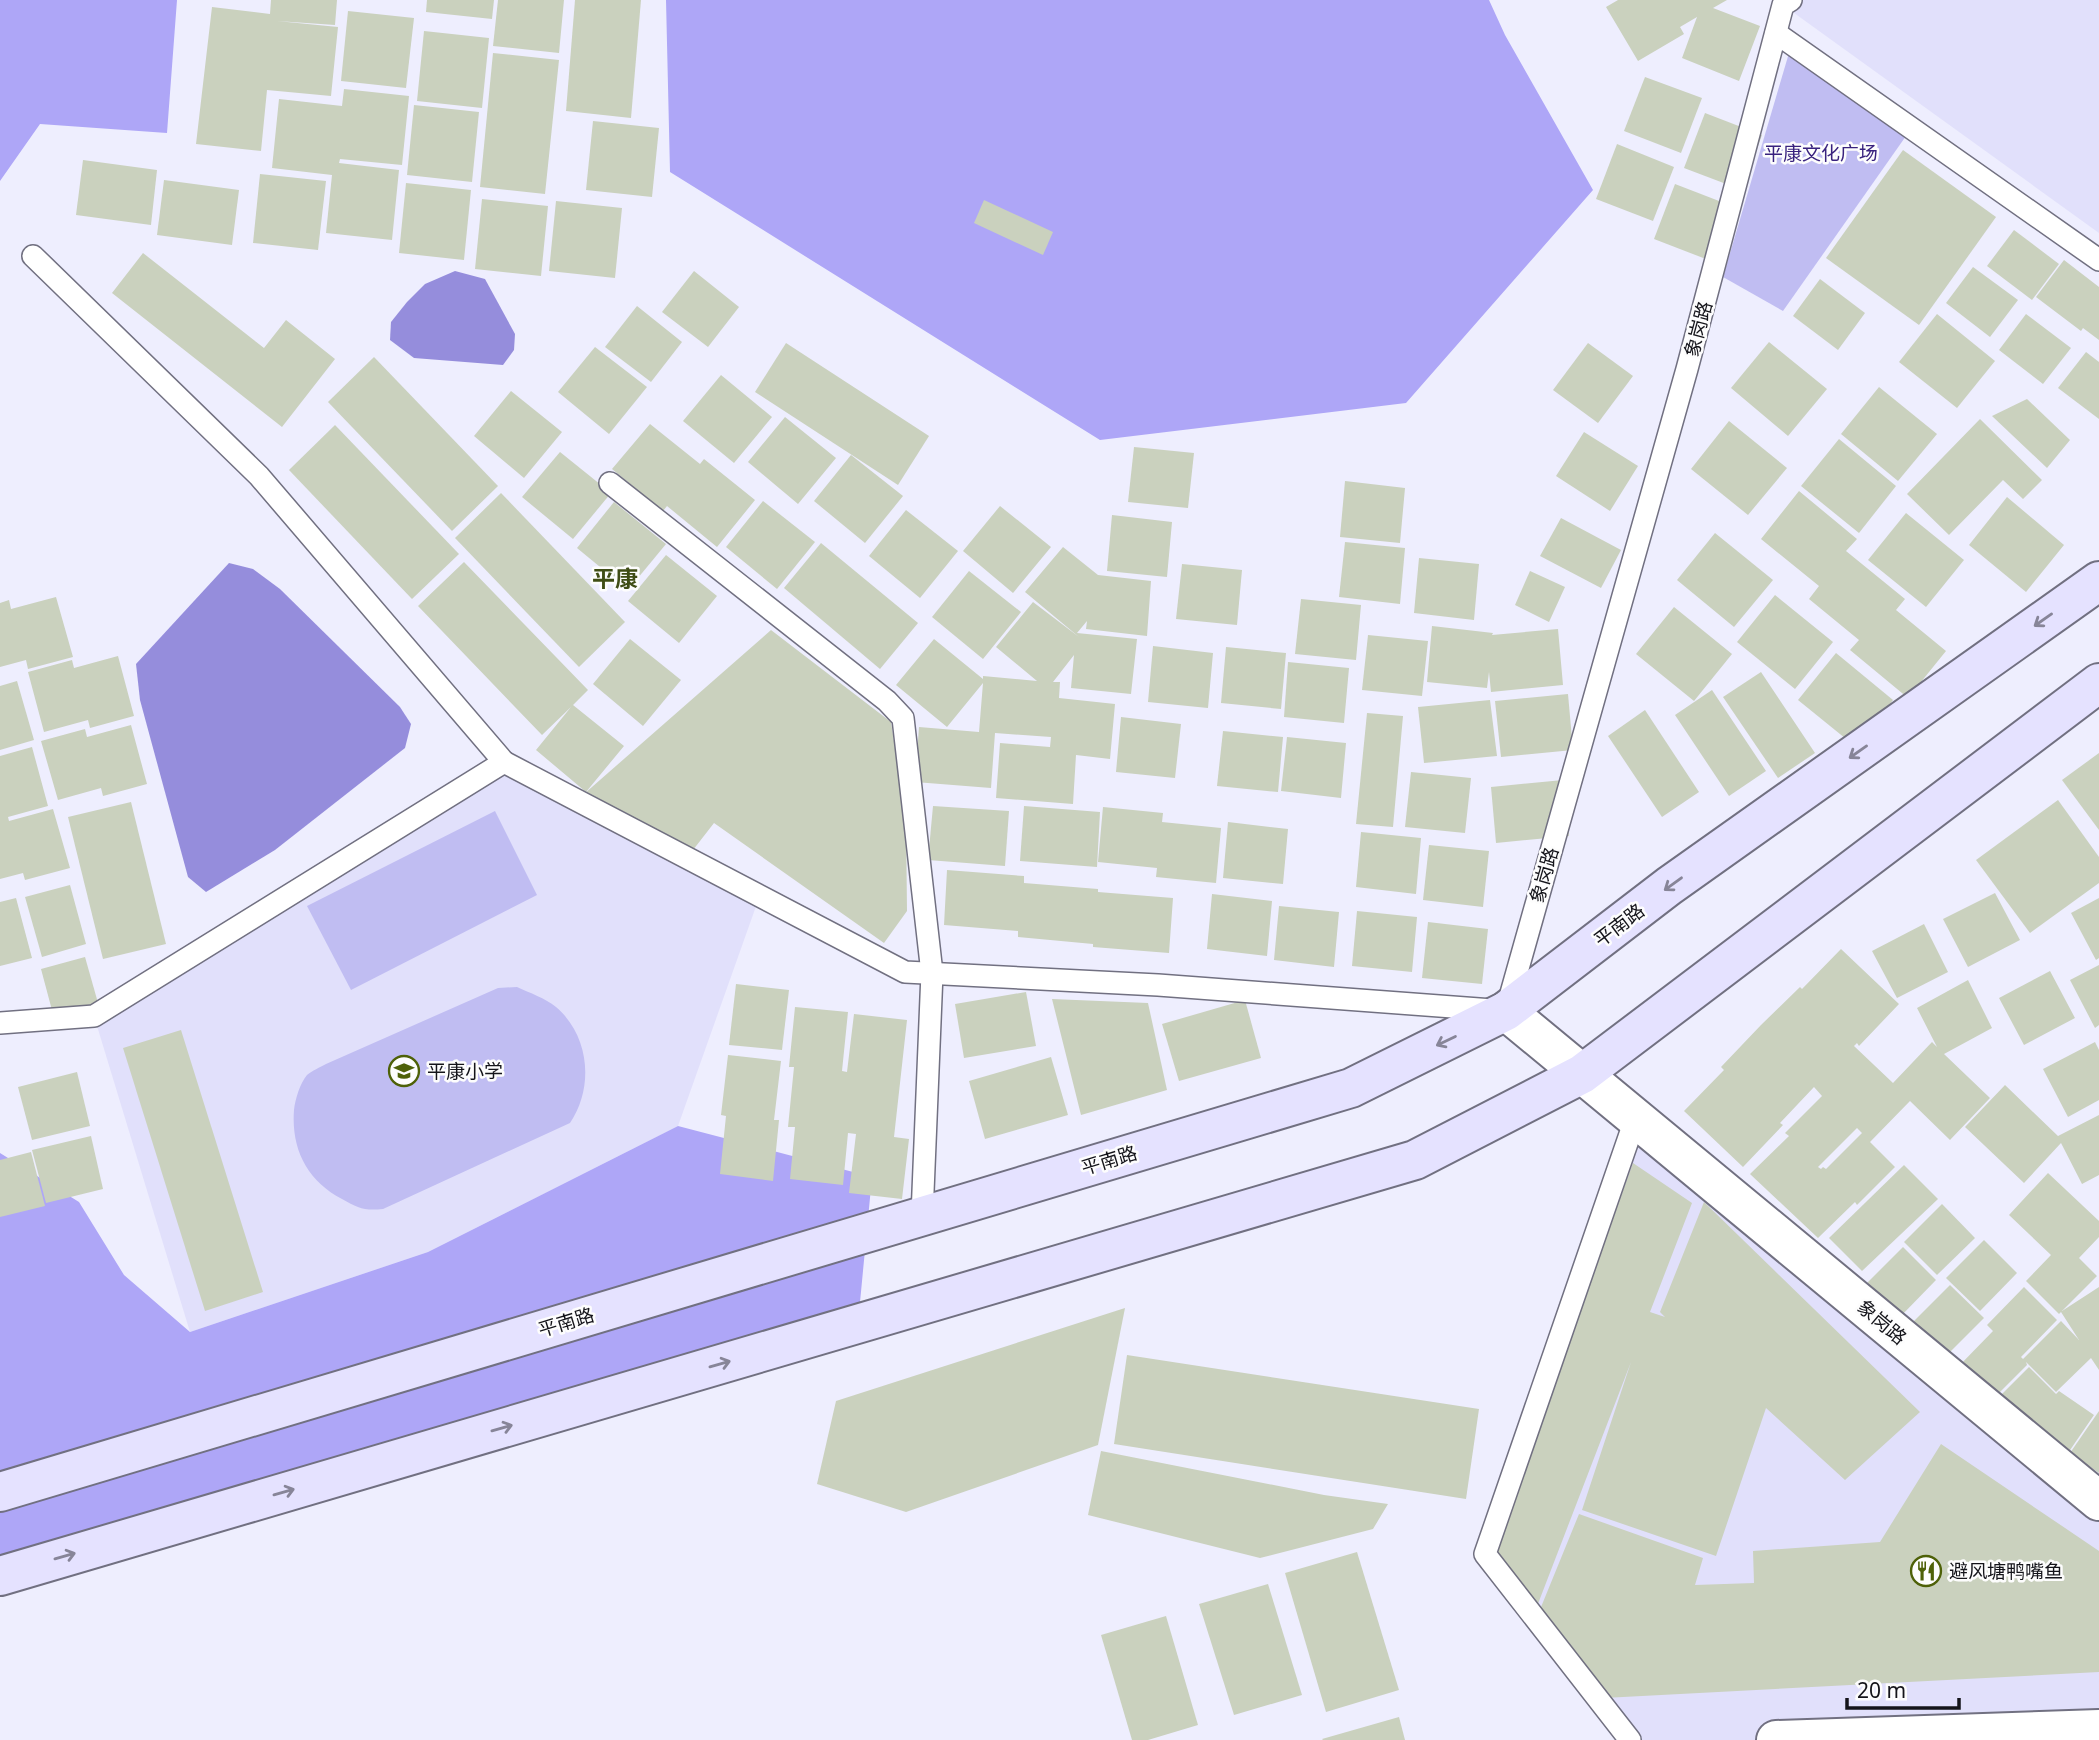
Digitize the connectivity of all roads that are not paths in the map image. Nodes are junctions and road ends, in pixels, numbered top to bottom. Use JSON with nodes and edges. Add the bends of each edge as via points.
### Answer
{"nodes":[{"id":1,"x":1791,"y":0,"type":"edge"},
{"id":2,"x":1776,"y":33,"type":"junction"},
{"id":3,"x":33,"y":256,"type":"dead end"},
{"id":4,"x":2099,"y":260,"type":"edge"},
{"id":5,"x":610,"y":483,"type":"dead end"},
{"id":6,"x":2099,"y":581,"type":"edge"},
{"id":7,"x":2099,"y":683,"type":"edge"},
{"id":8,"x":504,"y":762,"type":"junction"},
{"id":9,"x":932,"y":974,"type":"junction"},
{"id":10,"x":1506,"y":1011,"type":"junction"},
{"id":11,"x":0,"y":1023,"type":"edge"},
{"id":12,"x":1582,"y":1074,"type":"junction"},
{"id":13,"x":1636,"y":1118,"type":"junction"},
{"id":14,"x":922,"y":1216,"type":"junction"},
{"id":15,"x":0,"y":1492,"type":"edge"},
{"id":16,"x":2099,"y":1501,"type":"edge"},
{"id":17,"x":0,"y":1576,"type":"edge"},
{"id":18,"x":2099,"y":1728,"type":"edge"},
{"id":19,"x":1630,"y":1740,"type":"edge"},
{"id":20,"x":1776,"y":1740,"type":"edge"}],
"edges":[{"from":1,"to":2,"type":"lane","name":"象岗路","via":[[1783,5]]},
{"from":2,"to":4,"type":"lane"},
{"from":2,"to":10,"type":"lane","name":"象岗路","via":[[1687,369]]},
{"from":3,"to":8,"type":"lane","via":[[259,476]]},
{"from":5,"to":9,"type":"lane","via":[[903,718]]},
{"from":6,"to":10,"type":"main road","name":"平南路","one_way":true,"via":[[1669,886]]},
{"from":7,"to":12,"type":"main road"},
{"from":8,"to":9,"type":"lane","via":[[905,972]]},
{"from":8,"to":11,"type":"lane","via":[[94,1016]]},
{"from":9,"to":10,"type":"lane","via":[[1158,985]]},
{"from":9,"to":14,"type":"lane"},
{"from":10,"to":12,"type":"street","name":"象岗路"},
{"from":10,"to":14,"type":"main road","name":"平南路","one_way":true,"via":[[1351,1088]]},
{"from":12,"to":13,"type":"street","name":"象岗路"},
{"from":17,"to":12,"type":"main road","one_way":true,"via":[[1415,1160]]},
{"from":13,"to":16,"type":"street","name":"象岗路"},
{"from":13,"to":19,"type":"lane","via":[[1485,1555]]},
{"from":14,"to":15,"type":"main road","name":"平南路"},
{"from":18,"to":20,"type":"street"}]}
